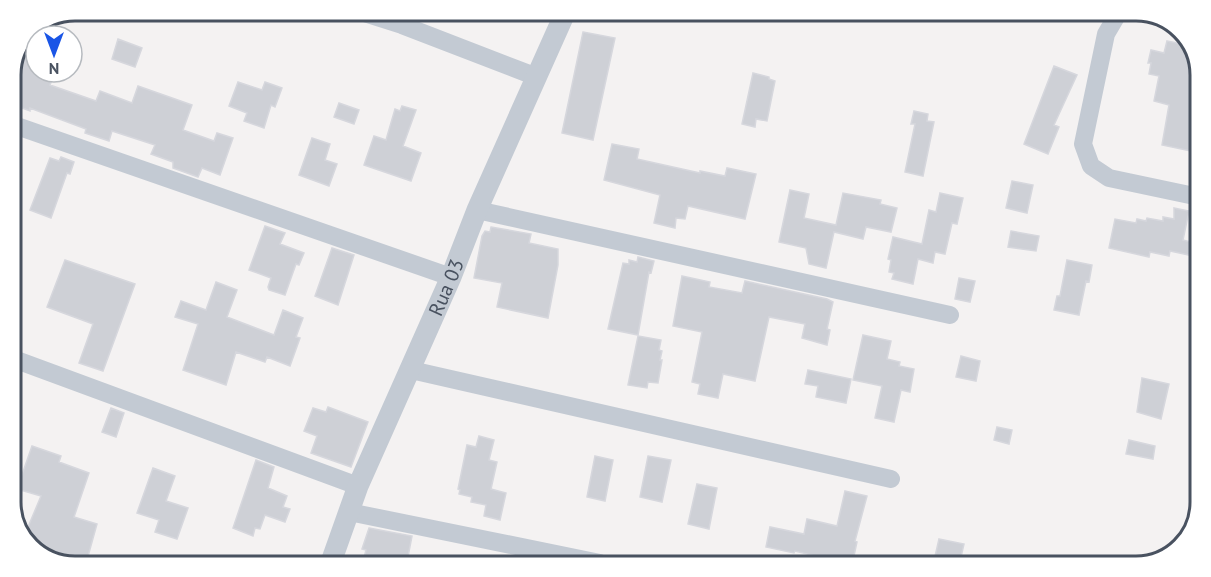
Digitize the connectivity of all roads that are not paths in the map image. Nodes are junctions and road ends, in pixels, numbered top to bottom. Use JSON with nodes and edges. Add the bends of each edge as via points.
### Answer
{"nodes":[{"id":1,"x":389,"y":21,"type":"edge"},
{"id":2,"x":562,"y":21,"type":"edge"},
{"id":3,"x":1114,"y":21,"type":"edge"},
{"id":4,"x":537,"y":77,"type":"junction"},
{"id":5,"x":21,"y":128,"type":"edge"},
{"id":6,"x":1190,"y":195,"type":"edge"},
{"id":7,"x":477,"y":210,"type":"junction"},
{"id":8,"x":451,"y":278,"type":"junction"},
{"id":9,"x":950,"y":315,"type":"dead end"},
{"id":10,"x":21,"y":362,"type":"edge"},
{"id":11,"x":411,"y":370,"type":"junction"},
{"id":12,"x":891,"y":478,"type":"dead end"},
{"id":13,"x":358,"y":486,"type":"junction"},
{"id":14,"x":349,"y":512,"type":"junction"},
{"id":15,"x":333,"y":556,"type":"edge"},
{"id":16,"x":566,"y":556,"type":"edge"}],
"edges":[{"from":1,"to":4,"type":"street"},
{"from":2,"to":4,"type":"street","name":"Rua 03"},
{"from":3,"to":6,"type":"street","via":[[1106,34],[1083,144],[1091,166],[1109,178]]},
{"from":4,"to":7,"type":"street","name":"Rua 03"},
{"from":5,"to":8,"type":"street"},
{"from":7,"to":8,"type":"street","name":"Rua 03"},
{"from":7,"to":9,"type":"street"},
{"from":8,"to":11,"type":"street","name":"Rua 03"},
{"from":10,"to":13,"type":"street"},
{"from":11,"to":12,"type":"street"},
{"from":11,"to":13,"type":"street","name":"Rua 03"},
{"from":13,"to":14,"type":"street","name":"Rua 03"},
{"from":14,"to":15,"type":"street","name":"Rua 03"},
{"from":14,"to":16,"type":"street"}]}
